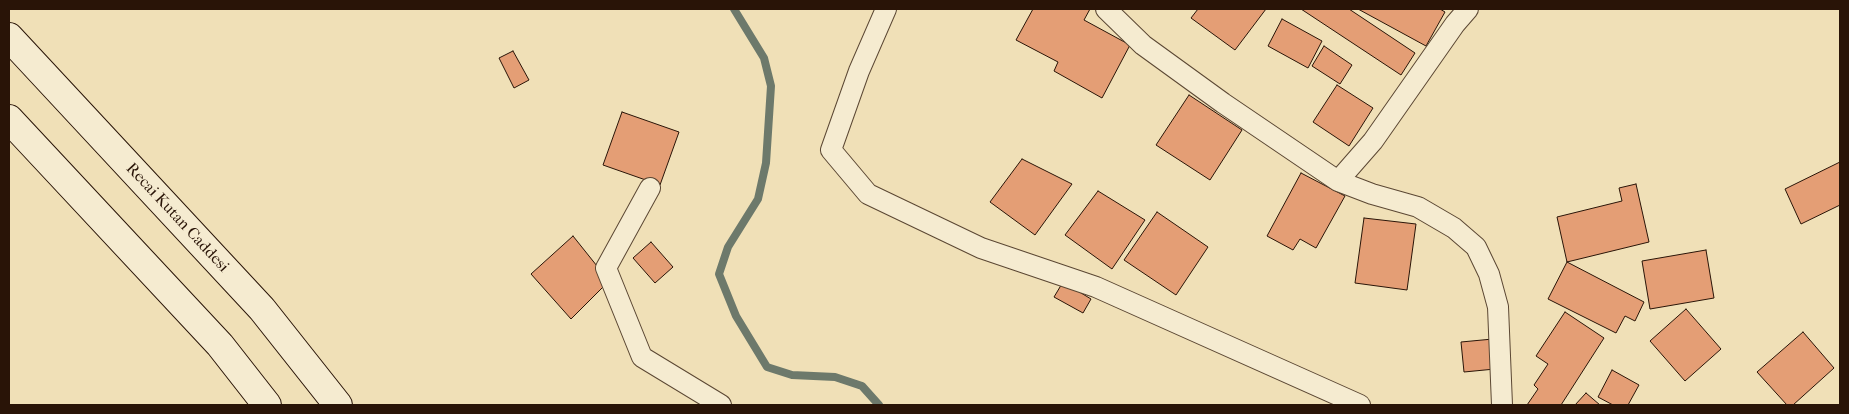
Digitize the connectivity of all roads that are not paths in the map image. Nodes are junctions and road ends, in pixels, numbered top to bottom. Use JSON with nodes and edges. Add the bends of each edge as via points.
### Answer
{"nodes":[{"id":1,"x":886,"y":9,"type":"edge"},
{"id":2,"x":1106,"y":9,"type":"edge"},
{"id":3,"x":1468,"y":9,"type":"edge"},
{"id":4,"x":9,"y":37,"type":"edge"},
{"id":5,"x":9,"y":119,"type":"edge"},
{"id":6,"x":1338,"y":181,"type":"junction"},
{"id":7,"x":650,"y":188,"type":"dead end"},
{"id":8,"x":266,"y":405,"type":"edge"},
{"id":9,"x":338,"y":405,"type":"edge"},
{"id":10,"x":721,"y":405,"type":"edge"},
{"id":11,"x":1360,"y":405,"type":"edge"},
{"id":12,"x":1502,"y":405,"type":"edge"}],
"edges":[{"from":1,"to":11,"type":"street","via":[[859,71],[831,150],[868,194],[981,248],[1096,287]]},
{"from":2,"to":6,"type":"street","via":[[1143,45]]},
{"from":3,"to":6,"type":"street","via":[[1373,141]]},
{"from":4,"to":9,"type":"main road","name":"Recai Kutan Caddesi","via":[[262,309]]},
{"from":5,"to":8,"type":"main road","via":[[220,345]]},
{"from":6,"to":12,"type":"street","via":[[1418,208],[1454,228],[1476,247],[1489,274],[1498,307]]},
{"from":7,"to":10,"type":"street","via":[[606,268],[642,357]]}]}
